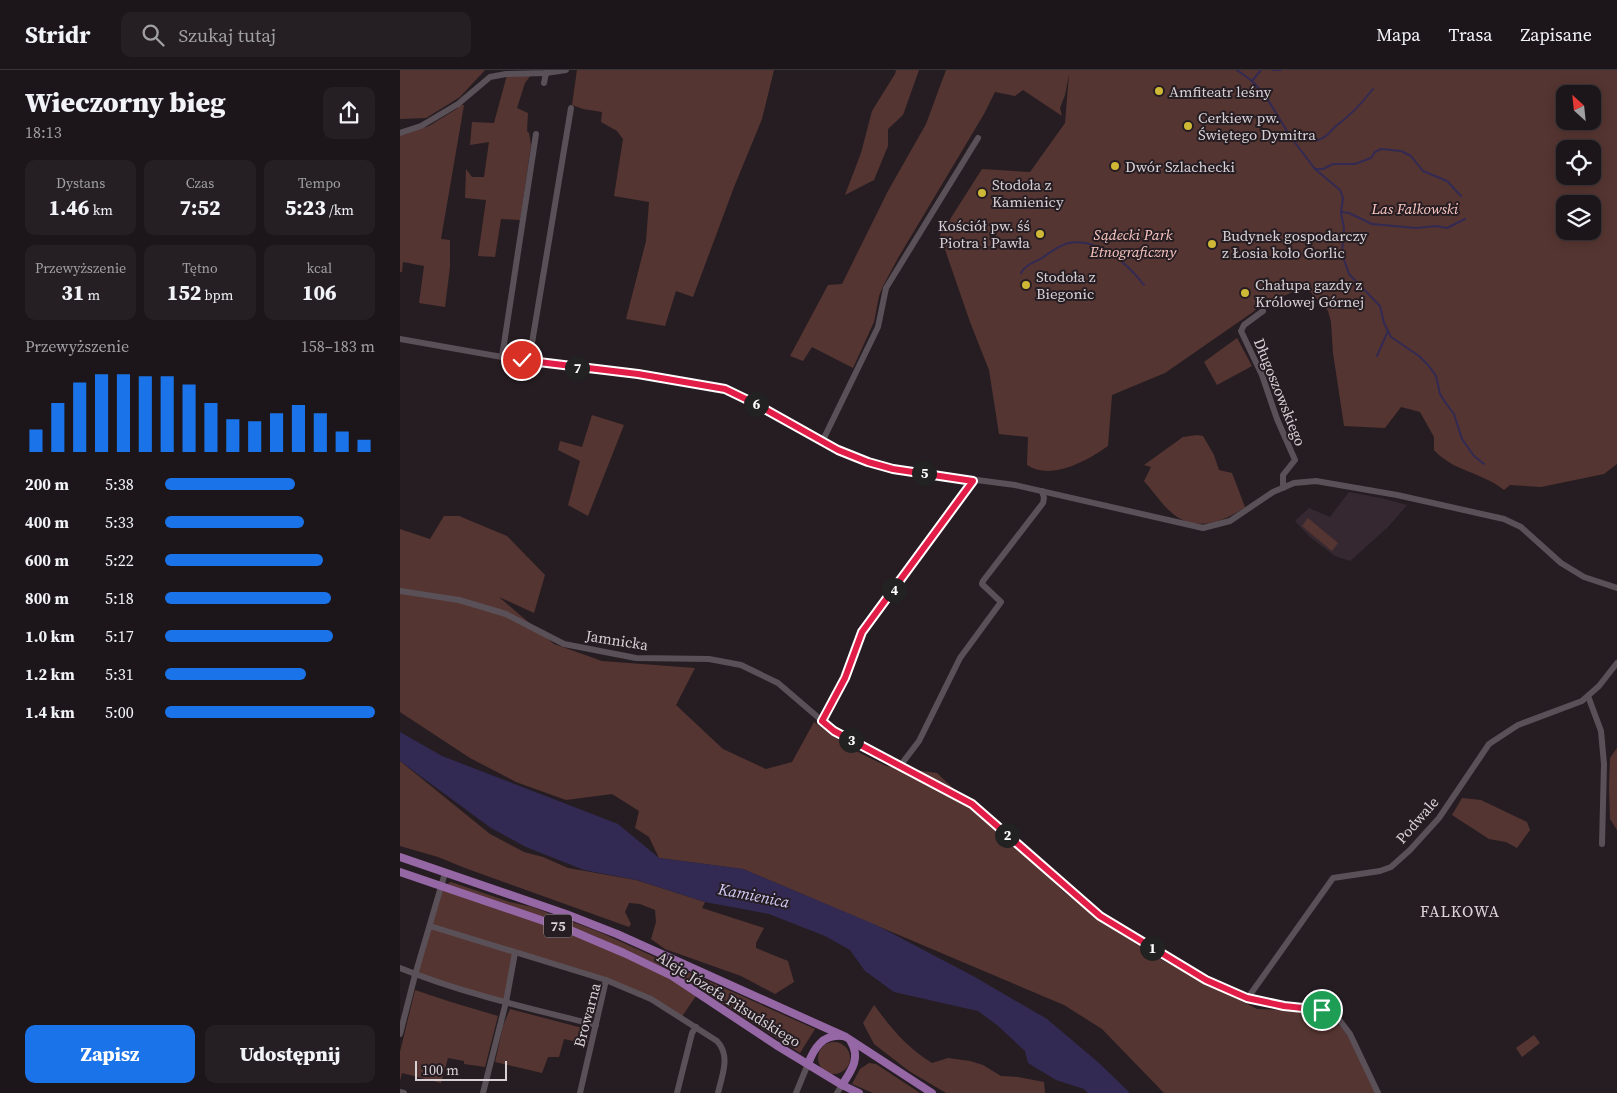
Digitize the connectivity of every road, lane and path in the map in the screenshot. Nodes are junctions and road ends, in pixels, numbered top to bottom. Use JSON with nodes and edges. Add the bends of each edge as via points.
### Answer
{"nodes":[{"id":1,"x":566,"y":70,"type":"edge"},
{"id":2,"x":546,"y":73,"type":"junction"},
{"id":3,"x":544,"y":83,"type":"dead end"},
{"id":4,"x":571,"y":108,"type":"dead end"},
{"id":5,"x":400,"y":132,"type":"edge"},
{"id":6,"x":536,"y":134,"type":"dead end"},
{"id":7,"x":978,"y":138,"type":"dead end"},
{"id":8,"x":1263,"y":311,"type":"dead end"},
{"id":9,"x":400,"y":339,"type":"edge"},
{"id":10,"x":502,"y":357,"type":"junction"},
{"id":11,"x":529,"y":361,"type":"junction"},
{"id":12,"x":822,"y":442,"type":"junction"},
{"id":13,"x":973,"y":481,"type":"junction"},
{"id":14,"x":1282,"y":488,"type":"junction"},
{"id":15,"x":1042,"y":491,"type":"junction"},
{"id":16,"x":1617,"y":588,"type":"edge"},
{"id":17,"x":400,"y":591,"type":"edge"},
{"id":18,"x":1617,"y":663,"type":"edge"},
{"id":19,"x":1588,"y":696,"type":"junction"},
{"id":20,"x":822,"y":721,"type":"junction"},
{"id":21,"x":900,"y":766,"type":"junction"},
{"id":22,"x":1602,"y":844,"type":"dead end"},
{"id":23,"x":400,"y":857,"type":"edge"},
{"id":24,"x":400,"y":872,"type":"edge"},
{"id":25,"x":445,"y":873,"type":"junction"},
{"id":26,"x":441,"y":886,"type":"junction"},
{"id":27,"x":430,"y":926,"type":"junction"},
{"id":28,"x":515,"y":952,"type":"junction"},
{"id":29,"x":400,"y":968,"type":"edge"},
{"id":30,"x":415,"y":975,"type":"junction"},
{"id":31,"x":606,"y":980,"type":"junction"},
{"id":32,"x":1247,"y":998,"type":"junction"},
{"id":33,"x":506,"y":1002,"type":"junction"},
{"id":34,"x":596,"y":1025,"type":"junction"},
{"id":35,"x":696,"y":1028,"type":"junction"},
{"id":36,"x":400,"y":1034,"type":"edge"},
{"id":37,"x":846,"y":1037,"type":"junction"},
{"id":38,"x":808,"y":1064,"type":"junction"},
{"id":39,"x":842,"y":1085,"type":"junction"},
{"id":40,"x":400,"y":1092,"type":"edge"},
{"id":41,"x":404,"y":1093,"type":"edge"},
{"id":42,"x":483,"y":1093,"type":"edge"},
{"id":43,"x":580,"y":1093,"type":"edge"},
{"id":44,"x":677,"y":1093,"type":"edge"},
{"id":45,"x":718,"y":1093,"type":"edge"},
{"id":46,"x":796,"y":1093,"type":"edge"},
{"id":47,"x":838,"y":1093,"type":"edge"},
{"id":48,"x":858,"y":1093,"type":"edge"},
{"id":49,"x":932,"y":1093,"type":"edge"},
{"id":50,"x":1378,"y":1093,"type":"edge"}],
"edges":[{"from":1,"to":2,"type":"street"},
{"from":2,"to":3,"type":"street"},
{"from":2,"to":5,"type":"street","via":[[490,77],[458,104],[429,122]]},
{"from":4,"to":11,"type":"street"},
{"from":6,"to":10,"type":"street"},
{"from":7,"to":12,"type":"street","via":[[886,288],[878,327]]},
{"from":8,"to":14,"type":"street","name":"Długoszowskiego","via":[[1241,331],[1295,460],[1283,475]]},
{"from":9,"to":10,"type":"street"},
{"from":10,"to":11,"type":"street"},
{"from":11,"to":12,"type":"street","via":[[638,374],[725,389]]},
{"from":12,"to":13,"type":"street","via":[[841,452],[893,469]]},
{"from":13,"to":15,"type":"street"},
{"from":13,"to":20,"type":"street","via":[[862,632],[845,678]]},
{"from":14,"to":15,"type":"street","via":[[1230,522],[1203,528]]},
{"from":14,"to":16,"type":"street","via":[[1316,481],[1504,519],[1521,527],[1562,563],[1584,577]]},
{"from":15,"to":21,"type":"street","via":[[1042,503],[983,580],[982,584],[1001,602],[960,658],[919,741]]},
{"from":17,"to":20,"type":"street","name":"Jamnicka","via":[[459,600],[506,614],[564,644],[636,658],[709,659],[741,665],[778,683]]},
{"from":18,"to":19,"type":"street","name":"Podwale"},
{"from":19,"to":22,"type":"street","via":[[1601,729],[1604,772]]},
{"from":19,"to":32,"type":"street","name":"Podwale","via":[[1518,725],[1489,744],[1438,818],[1391,867],[1333,878]]},
{"from":20,"to":21,"type":"street","name":"Jamnicka","via":[[834,731]]},
{"from":21,"to":32,"type":"street","name":"Jamnicka","via":[[972,804],[1100,916],[1206,980]]},
{"from":23,"to":25,"type":"main road","name":"Aleje Józefa Piłsudskiego","number":"75"},
{"from":24,"to":26,"type":"main road","name":"Aleje Józefa Piłsudskiego","number":"75"},
{"from":25,"to":26,"type":"street"},
{"from":25,"to":37,"type":"main road","name":"Aleje Józefa Piłsudskiego","number":"75","via":[[617,934]]},
{"from":26,"to":27,"type":"street"},
{"from":26,"to":38,"type":"main road","name":"Aleje Józefa Piłsudskiego","number":"75","via":[[570,930],[664,973]]},
{"from":27,"to":28,"type":"street"},
{"from":27,"to":30,"type":"street"},
{"from":28,"to":31,"type":"street"},
{"from":28,"to":33,"type":"street"},
{"from":29,"to":30,"type":"street"},
{"from":30,"to":33,"type":"street"},
{"from":30,"to":36,"type":"street"},
{"from":31,"to":34,"type":"street","name":"Browarna"},
{"from":31,"to":35,"type":"street","name":"Browarna","via":[[651,999]]},
{"from":32,"to":50,"type":"street","name":"Jamnicka","via":[[1322,1010],[1337,1017],[1350,1034]]},
{"from":33,"to":34,"type":"street"},
{"from":33,"to":42,"type":"street"},
{"from":34,"to":43,"type":"street","name":"Browarna"},
{"from":35,"to":44,"type":"street"},
{"from":35,"to":45,"type":"street","name":"Browarna","via":[[718,1040],[722,1046],[725,1060]]},
{"from":37,"to":38,"type":"main road","via":[[826,1038],[819,1043]]},
{"from":37,"to":39,"type":"main road","via":[[852,1042],[856,1054]]},
{"from":37,"to":49,"type":"main road","name":"Aleje Józefa Piłsudskiego","number":"75"},
{"from":38,"to":39,"type":"main road","name":"Aleje Józefa Piłsudskiego","number":"75"},
{"from":38,"to":46,"type":"street"},
{"from":39,"to":47,"type":"street"},
{"from":39,"to":48,"type":"main road","name":"Aleje Józefa Piłsudskiego","number":"75"},
{"from":40,"to":41,"type":"street"}]}
